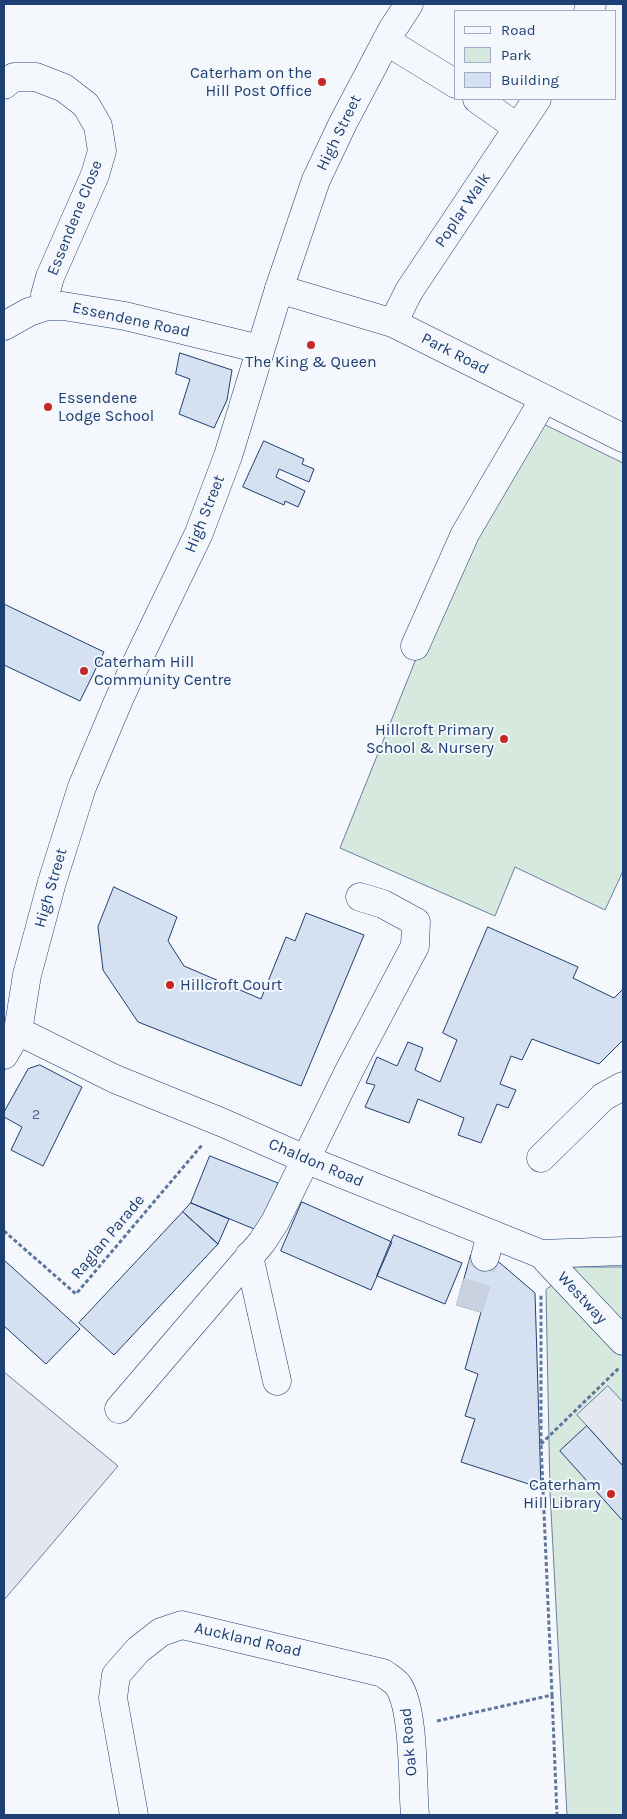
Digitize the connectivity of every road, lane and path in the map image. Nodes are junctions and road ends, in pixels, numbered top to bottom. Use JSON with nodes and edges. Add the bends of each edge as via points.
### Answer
{"nodes":[{"id":1,"x":409,"y":4,"type":"edge"},
{"id":2,"x":386,"y":41,"type":"junction"},
{"id":3,"x":454,"y":83,"type":"edge"},
{"id":4,"x":4,"y":84,"type":"edge"},
{"id":5,"x":478,"y":100,"type":"edge"},
{"id":6,"x":536,"y":100,"type":"edge"},
{"id":7,"x":518,"y":128,"type":"junction"},
{"id":8,"x":279,"y":289,"type":"junction"},
{"id":9,"x":47,"y":306,"type":"junction"},
{"id":10,"x":393,"y":323,"type":"junction"},
{"id":11,"x":4,"y":326,"type":"edge"},
{"id":12,"x":260,"y":349,"type":"junction"},
{"id":13,"x":544,"y":399,"type":"junction"},
{"id":14,"x":623,"y":438,"type":"edge"},
{"id":15,"x":415,"y":646,"type":"dead end"},
{"id":16,"x":360,"y":897,"type":"dead end"},
{"id":17,"x":18,"y":1031,"type":"junction"},
{"id":18,"x":4,"y":1055,"type":"edge"},
{"id":19,"x":623,"y":1086,"type":"edge"},
{"id":20,"x":221,"y":1122,"type":"junction"},
{"id":21,"x":541,"y":1158,"type":"dead end"},
{"id":22,"x":305,"y":1159,"type":"junction"},
{"id":23,"x":4,"y":1231,"type":"edge"},
{"id":24,"x":623,"y":1251,"type":"edge"},
{"id":25,"x":541,"y":1254,"type":"junction"},
{"id":26,"x":249,"y":1256,"type":"junction"},
{"id":27,"x":623,"y":1341,"type":"edge"},
{"id":28,"x":623,"y":1364,"type":"edge"},
{"id":29,"x":277,"y":1381,"type":"dead end"},
{"id":30,"x":119,"y":1409,"type":"dead end"},
{"id":31,"x":541,"y":1444,"type":"junction"},
{"id":32,"x":359,"y":1667,"type":"joint"},
{"id":33,"x":552,"y":1695,"type":"junction"},
{"id":34,"x":409,"y":1727,"type":"junction"},
{"id":35,"x":134,"y":1815,"type":"edge"},
{"id":36,"x":415,"y":1815,"type":"edge"},
{"id":37,"x":557,"y":1815,"type":"edge"}],
"edges":[{"from":1,"to":2,"type":"street","name":"High Street"},
{"from":2,"to":3,"type":"street"},
{"from":2,"to":8,"type":"street","name":"High Street","via":[[316,180]]},
{"from":4,"to":9,"type":"street","name":"Essendene Close","via":[[14,77],[36,77],[64,88],[86,106],[98,126],[102,151],[95,175],[50,277],[45,295]]},
{"from":5,"to":7,"type":"street"},
{"from":6,"to":7,"type":"street","name":"Poplar Walk"},
{"from":7,"to":10,"type":"street","name":"Poplar Walk","via":[[409,291]]},
{"from":8,"to":10,"type":"street","name":"Park Road"},
{"from":8,"to":12,"type":"street","name":"High Street"},
{"from":9,"to":11,"type":"street","name":"Essendene Road"},
{"from":9,"to":12,"type":"street","name":"Essendene Road","via":[[125,316]]},
{"from":10,"to":13,"type":"street","name":"Park Road"},
{"from":12,"to":17,"type":"street","name":"High Street","via":[[228,456],[199,533],[120,696],[82,787],[27,975]]},
{"from":13,"to":14,"type":"street","name":"Park Road"},
{"from":13,"to":15,"type":"street","via":[[465,534]]},
{"from":16,"to":22,"type":"street","via":[[383,904],[416,922],[415,946]]},
{"from":17,"to":18,"type":"street"},
{"from":17,"to":20,"type":"street","name":"Chaldon Road","via":[[115,1079]]},
{"from":19,"to":21,"type":"street","via":[[603,1097]]},
{"from":20,"to":22,"type":"street","name":"Chaldon Road"},
{"from":20,"to":23,"type":"path","name":"Raglan Parade","via":[[76,1294]]},
{"from":22,"to":25,"type":"street","name":"Chaldon Road","via":[[488,1246]]},
{"from":22,"to":26,"type":"street","via":[[276,1222]]},
{"from":24,"to":25,"type":"street","name":"Chaldon Road"},
{"from":25,"to":27,"type":"street","name":"Westway"},
{"from":25,"to":31,"type":"path"},
{"from":26,"to":29,"type":"street"},
{"from":26,"to":30,"type":"street"},
{"from":28,"to":31,"type":"path"},
{"from":31,"to":33,"type":"path"},
{"from":32,"to":34,"type":"street","name":"Oak Road","via":[[383,1673],[397,1684],[405,1701]]},
{"from":32,"to":35,"type":"street","name":"Auckland Road","via":[[182,1625],[161,1632],[138,1650],[116,1675],[113,1698]]},
{"from":33,"to":34,"type":"path"},
{"from":33,"to":37,"type":"path"},
{"from":34,"to":36,"type":"street","name":"Oak Road"}]}
